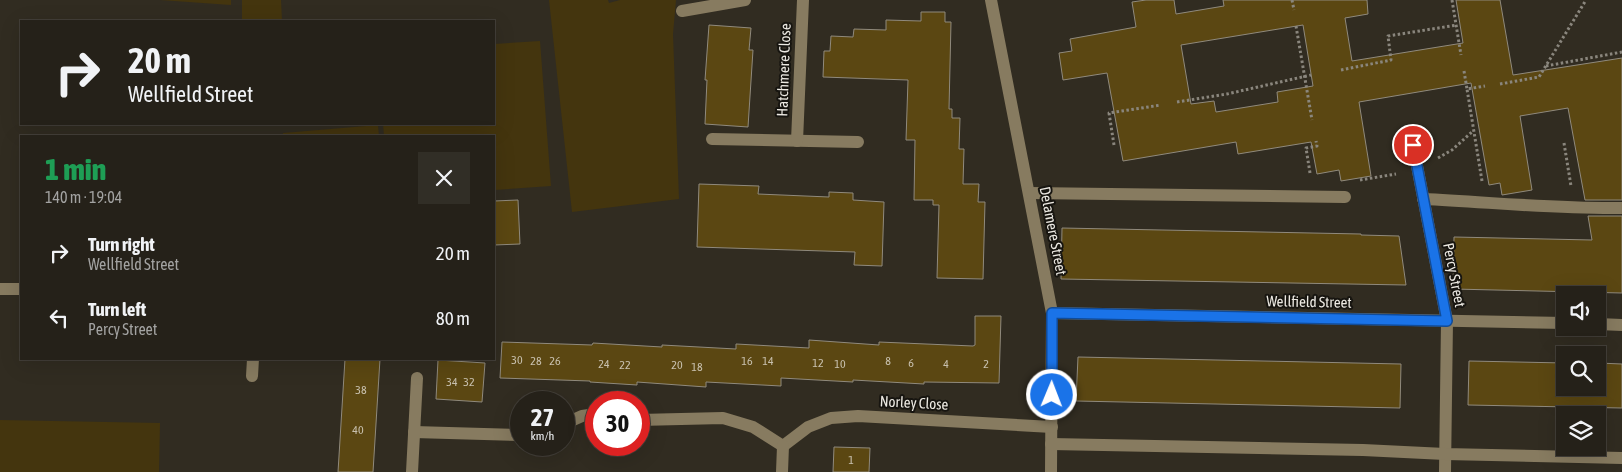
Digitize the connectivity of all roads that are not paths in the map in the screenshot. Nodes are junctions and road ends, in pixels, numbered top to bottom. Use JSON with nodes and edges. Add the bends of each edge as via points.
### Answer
{"nodes":[{"id":1,"x":745,"y":0,"type":"edge"},
{"id":2,"x":802,"y":0,"type":"edge"},
{"id":3,"x":991,"y":0,"type":"edge"},
{"id":4,"x":682,"y":11,"type":"dead end"},
{"id":5,"x":712,"y":139,"type":"dead end"},
{"id":6,"x":797,"y":141,"type":"junction"},
{"id":7,"x":858,"y":142,"type":"dead end"},
{"id":8,"x":1413,"y":145,"type":"dead end"},
{"id":9,"x":1028,"y":193,"type":"junction"},
{"id":10,"x":1345,"y":197,"type":"road end"},
{"id":11,"x":1423,"y":199,"type":"junction"},
{"id":12,"x":1622,"y":208,"type":"edge"},
{"id":13,"x":0,"y":289,"type":"edge"},
{"id":14,"x":20,"y":290,"type":"edge"},
{"id":15,"x":1052,"y":313,"type":"junction"},
{"id":16,"x":1447,"y":321,"type":"junction"},
{"id":17,"x":1556,"y":323,"type":"edge"},
{"id":18,"x":1606,"y":324,"type":"edge"},
{"id":19,"x":1622,"y":325,"type":"edge"},
{"id":20,"x":253,"y":360,"type":"edge"},
{"id":21,"x":252,"y":376,"type":"dead end"},
{"id":22,"x":416,"y":378,"type":"dead end"},
{"id":23,"x":650,"y":420,"type":"edge"},
{"id":24,"x":1052,"y":427,"type":"junction"},
{"id":25,"x":414,"y":432,"type":"junction"},
{"id":26,"x":510,"y":435,"type":"edge"},
{"id":27,"x":1051,"y":444,"type":"junction"},
{"id":28,"x":783,"y":446,"type":"junction"},
{"id":29,"x":1445,"y":454,"type":"junction"},
{"id":30,"x":1622,"y":458,"type":"edge"},
{"id":31,"x":412,"y":472,"type":"edge"},
{"id":32,"x":782,"y":472,"type":"edge"},
{"id":33,"x":1051,"y":472,"type":"edge"},
{"id":34,"x":1445,"y":472,"type":"edge"}],
"edges":[{"from":1,"to":4,"type":"street"},
{"from":2,"to":6,"type":"street","name":"Hatchmere Close"},
{"from":3,"to":9,"type":"street","name":"Delamere Street"},
{"from":5,"to":6,"type":"street"},
{"from":6,"to":7,"type":"street"},
{"from":8,"to":11,"type":"street","name":"Percy Street"},
{"from":9,"to":10,"type":"street"},
{"from":9,"to":15,"type":"street","name":"Delamere Street"},
{"from":11,"to":12,"type":"street"},
{"from":11,"to":16,"type":"street","name":"Percy Street"},
{"from":13,"to":14,"type":"street"},
{"from":15,"to":16,"type":"street","name":"Wellfield Street"},
{"from":15,"to":24,"type":"street","name":"Delamere Street"},
{"from":16,"to":17,"type":"street","name":"Wellfield Street"},
{"from":16,"to":29,"type":"street","name":"Percy Street"},
{"from":18,"to":19,"type":"street"},
{"from":20,"to":21,"type":"street"},
{"from":22,"to":25,"type":"street"},
{"from":23,"to":28,"type":"street","via":[[723,418],[753,427]]},
{"from":24,"to":27,"type":"street","name":"Delamere Street"},
{"from":24,"to":28,"type":"street","name":"Norley Close","via":[[858,416],[831,418],[808,427]]},
{"from":25,"to":26,"type":"street"},
{"from":25,"to":31,"type":"street"},
{"from":27,"to":29,"type":"street"},
{"from":27,"to":33,"type":"street","name":"Delamere Street"},
{"from":28,"to":32,"type":"street"},
{"from":29,"to":30,"type":"street"},
{"from":29,"to":34,"type":"street","name":"Percy Street"}]}
